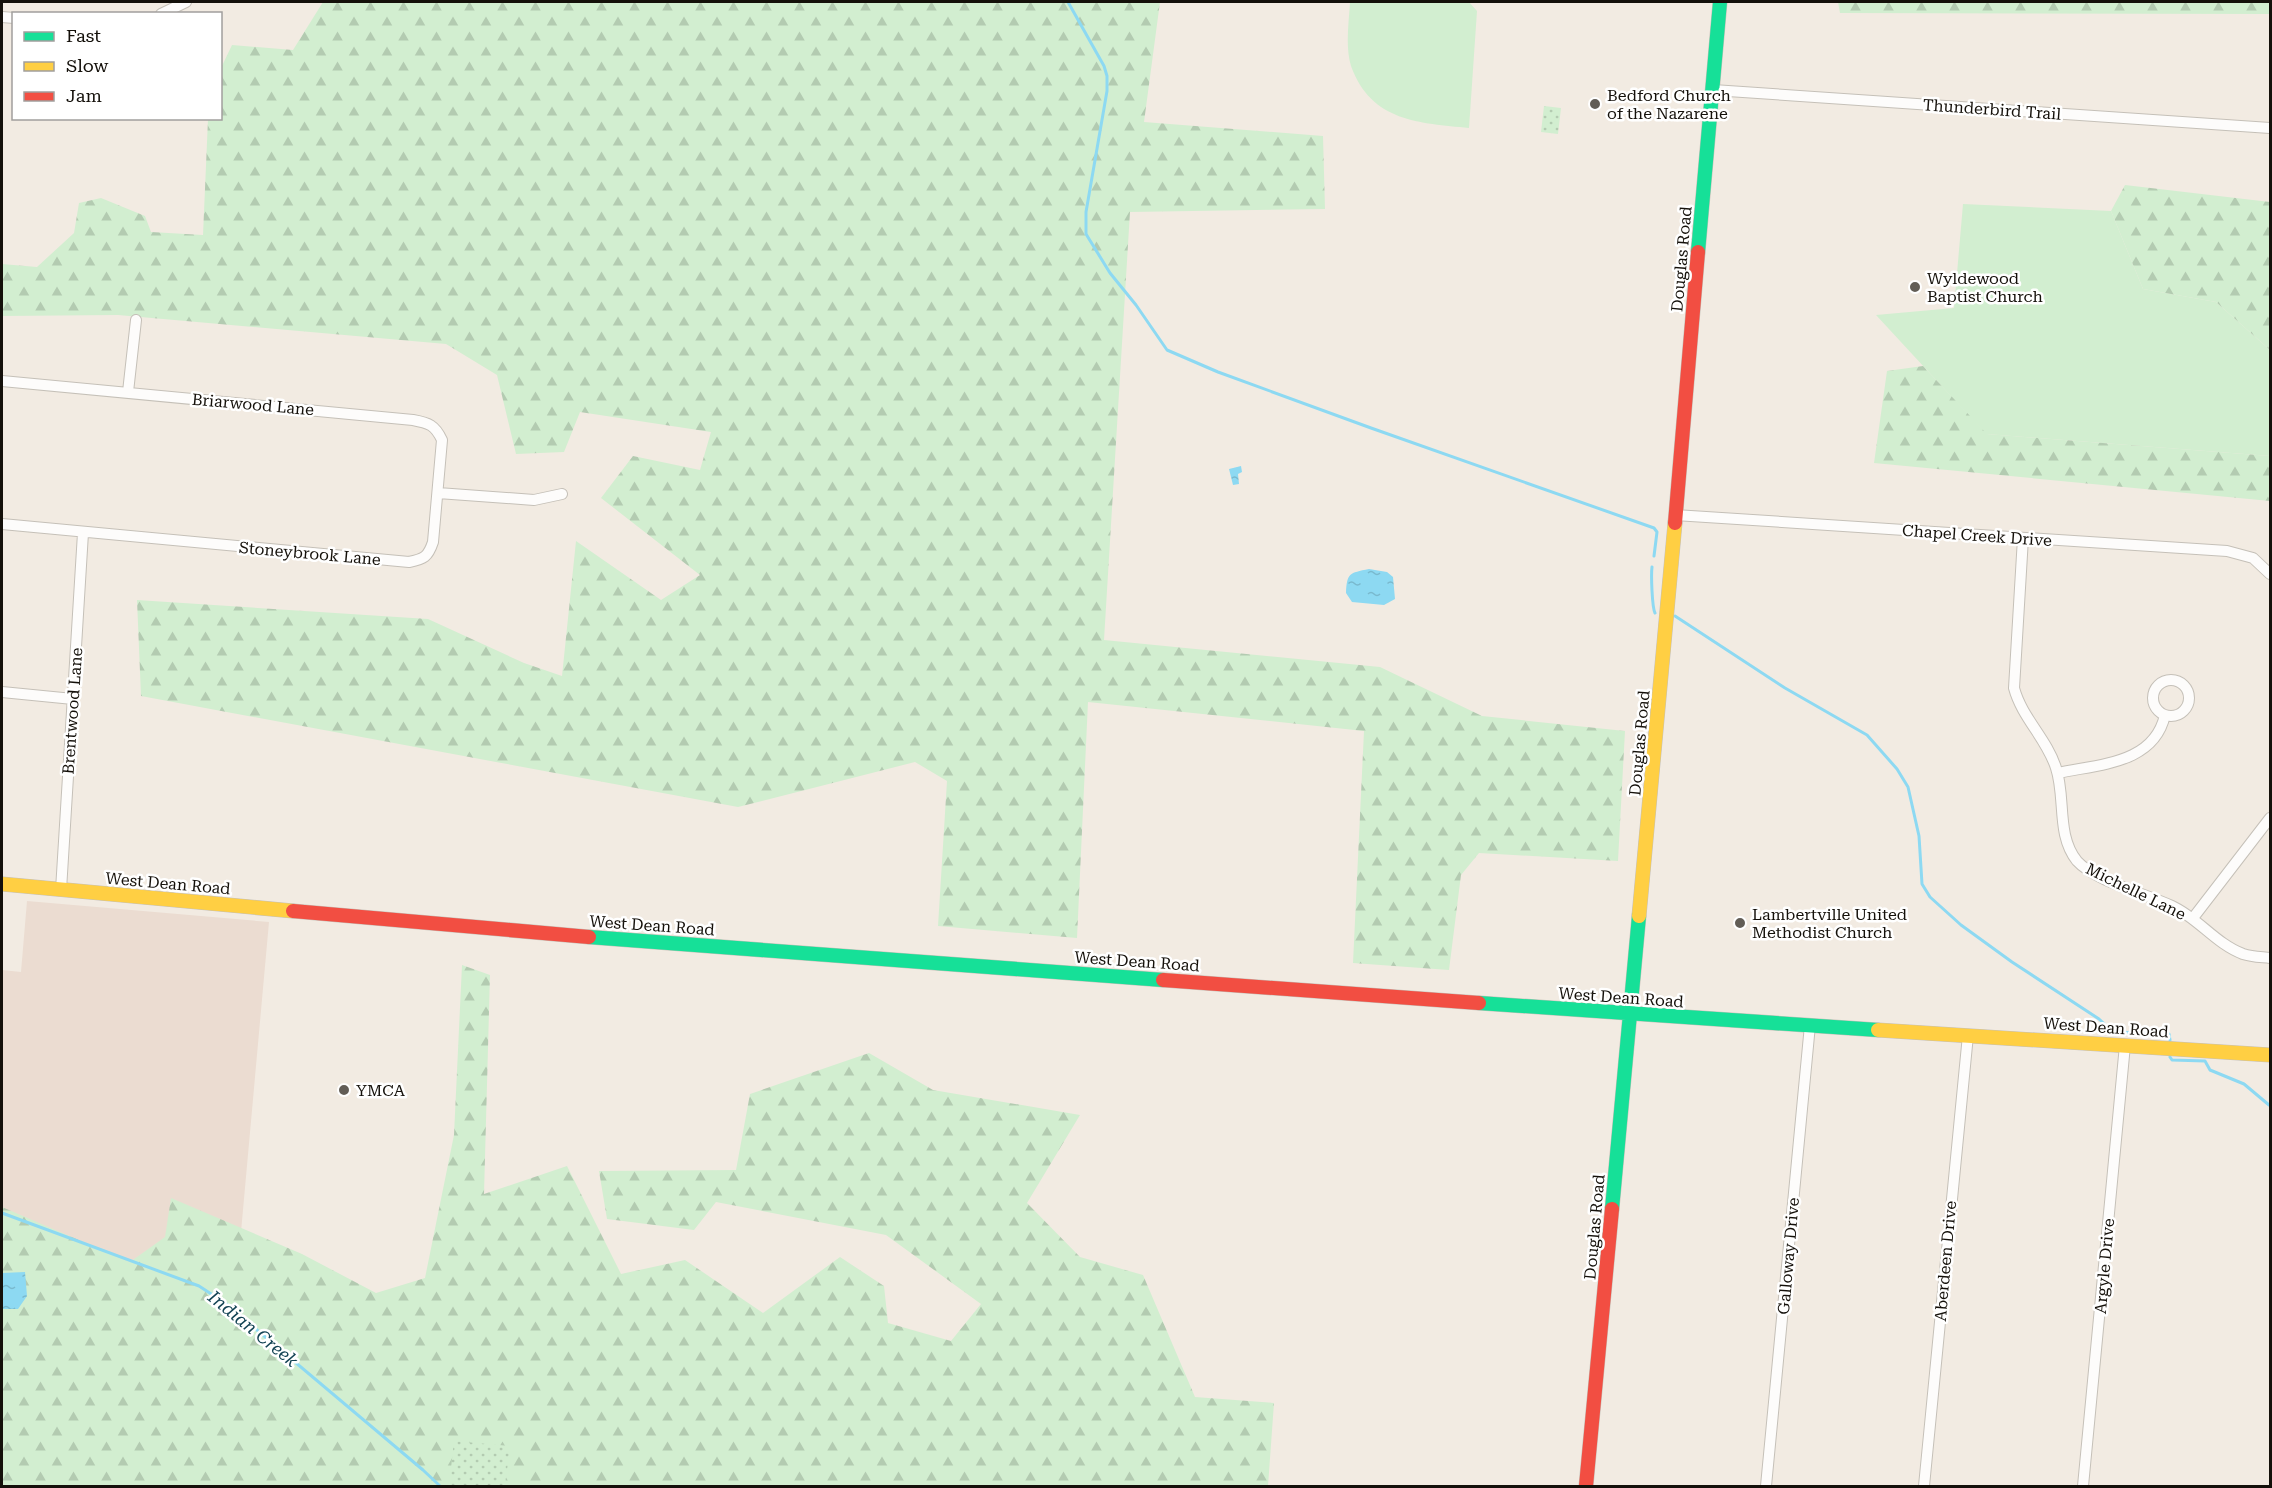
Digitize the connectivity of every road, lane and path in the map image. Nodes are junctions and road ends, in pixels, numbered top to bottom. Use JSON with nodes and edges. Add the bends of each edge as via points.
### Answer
{"nodes":[{"id":1,"x":186,"y":2,"type":"edge"},
{"id":2,"x":1720,"y":2,"type":"edge"},
{"id":3,"x":165,"y":12,"type":"edge"},
{"id":4,"x":1713,"y":90,"type":"junction"},
{"id":5,"x":2271,"y":128,"type":"edge"},
{"id":6,"x":136,"y":320,"type":"dead end"},
{"id":7,"x":2,"y":381,"type":"edge"},
{"id":8,"x":128,"y":392,"type":"junction"},
{"id":9,"x":438,"y":493,"type":"junction"},
{"id":10,"x":562,"y":494,"type":"dead end"},
{"id":11,"x":1675,"y":515,"type":"junction"},
{"id":12,"x":2,"y":524,"type":"edge"},
{"id":13,"x":83,"y":533,"type":"junction"},
{"id":14,"x":2023,"y":538,"type":"junction"},
{"id":15,"x":2271,"y":574,"type":"edge"},
{"id":16,"x":2,"y":692,"type":"edge"},
{"id":17,"x":73,"y":699,"type":"junction"},
{"id":18,"x":2165,"y":716,"type":"dead end"},
{"id":19,"x":2058,"y":773,"type":"junction"},
{"id":20,"x":2271,"y":818,"type":"edge"},
{"id":21,"x":2,"y":884,"type":"edge"},
{"id":22,"x":61,"y":890,"type":"junction"},
{"id":23,"x":2193,"y":918,"type":"junction"},
{"id":24,"x":2271,"y":958,"type":"edge"},
{"id":25,"x":1630,"y":1014,"type":"junction"},
{"id":26,"x":1810,"y":1025,"type":"junction"},
{"id":27,"x":1968,"y":1035,"type":"junction"},
{"id":28,"x":2125,"y":1045,"type":"junction"},
{"id":29,"x":2271,"y":1055,"type":"edge"},
{"id":30,"x":1586,"y":1486,"type":"edge"},
{"id":31,"x":1766,"y":1486,"type":"edge"},
{"id":32,"x":1924,"y":1486,"type":"edge"},
{"id":33,"x":2083,"y":1486,"type":"edge"}],
"edges":[{"from":1,"to":3,"type":"street"},
{"from":2,"to":4,"type":"street","name":"Douglas Road"},
{"from":4,"to":5,"type":"street","name":"Thunderbird Trail"},
{"from":4,"to":11,"type":"street","name":"Douglas Road"},
{"from":6,"to":8,"type":"street"},
{"from":7,"to":8,"type":"street","name":"Briarwood Lane"},
{"from":8,"to":9,"type":"street","name":"Briarwood Lane","via":[[427,423],[436,428],[442,440]]},
{"from":9,"to":10,"type":"street","via":[[534,500]]},
{"from":9,"to":13,"type":"street","name":"Stoneybrook Lane","via":[[428,555],[409,562]]},
{"from":11,"to":14,"type":"street","name":"Chapel Creek Drive"},
{"from":11,"to":25,"type":"street","name":"Douglas Road"},
{"from":12,"to":13,"type":"street","name":"Stoneybrook Lane"},
{"from":13,"to":17,"type":"street","name":"Brentwood Lane"},
{"from":14,"to":15,"type":"street","name":"Chapel Creek Drive","via":[[2234,552],[2253,558]]},
{"from":14,"to":19,"type":"street","name":"Michelle Lane","via":[[2014,688],[2019,705]]},
{"from":16,"to":17,"type":"street"},
{"from":17,"to":22,"type":"street","name":"Brentwood Lane"},
{"from":18,"to":19,"type":"street","via":[[2158,734],[2140,753]]},
{"from":19,"to":23,"type":"street","name":"Michelle Lane","via":[[2065,836],[2078,861],[2094,874]]},
{"from":20,"to":23,"type":"street"},
{"from":21,"to":22,"type":"street","name":"West Dean Road"},
{"from":22,"to":25,"type":"street","name":"West Dean Road","via":[[485,929]]},
{"from":23,"to":24,"type":"street","name":"Michelle Lane","via":[[2234,950]]},
{"from":25,"to":26,"type":"street","name":"West Dean Road"},
{"from":25,"to":30,"type":"street","name":"Douglas Road"},
{"from":26,"to":27,"type":"street","name":"West Dean Road"},
{"from":26,"to":31,"type":"street","name":"Galloway Drive"},
{"from":27,"to":28,"type":"street","name":"West Dean Road"},
{"from":27,"to":32,"type":"street","name":"Aberdeen Drive"},
{"from":28,"to":29,"type":"street","name":"West Dean Road"},
{"from":28,"to":33,"type":"street","name":"Argyle Drive"}]}
